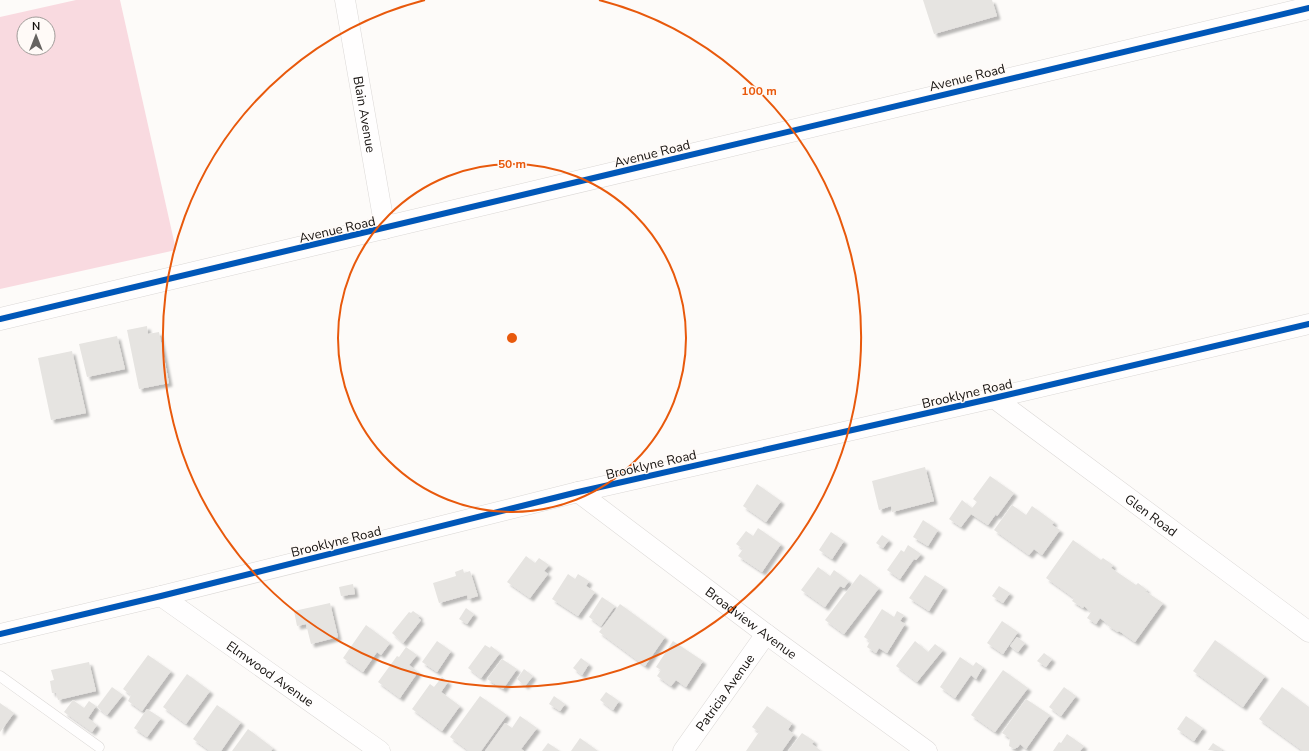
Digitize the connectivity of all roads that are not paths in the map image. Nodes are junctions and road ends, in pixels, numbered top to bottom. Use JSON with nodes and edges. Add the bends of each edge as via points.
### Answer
{"nodes":[{"id":1,"x":345,"y":0,"type":"edge"},
{"id":2,"x":1309,"y":8,"type":"edge"},
{"id":3,"x":385,"y":229,"type":"junction"},
{"id":4,"x":0,"y":319,"type":"edge"},
{"id":5,"x":1309,"y":324,"type":"edge"},
{"id":6,"x":994,"y":398,"type":"junction"},
{"id":7,"x":578,"y":492,"type":"junction"},
{"id":8,"x":161,"y":596,"type":"junction"},
{"id":9,"x":1309,"y":632,"type":"edge"},
{"id":10,"x":0,"y":634,"type":"edge"},
{"id":11,"x":766,"y":634,"type":"junction"},
{"id":12,"x":0,"y":676,"type":"edge"},
{"id":13,"x":99,"y":747,"type":"dead end"},
{"id":14,"x":380,"y":751,"type":"edge"},
{"id":15,"x":683,"y":751,"type":"edge"},
{"id":16,"x":927,"y":751,"type":"edge"}],
"edges":[{"from":1,"to":3,"type":"street","name":"Blain Avenue"},
{"from":2,"to":3,"type":"street","name":"Avenue Road"},
{"from":3,"to":4,"type":"street","name":"Avenue Road"},
{"from":5,"to":6,"type":"street","name":"Brooklyne Road"},
{"from":6,"to":7,"type":"street","name":"Brooklyne Road"},
{"from":6,"to":9,"type":"street","name":"Glen Road"},
{"from":7,"to":8,"type":"street","name":"Brooklyne Road"},
{"from":7,"to":11,"type":"street","name":"Broadview Avenue"},
{"from":8,"to":10,"type":"street","name":"Brooklyne Road"},
{"from":8,"to":14,"type":"street","name":"Elmwood Avenue"},
{"from":11,"to":15,"type":"street","name":"Patricia Avenue"},
{"from":11,"to":16,"type":"street","name":"Broadview Avenue"},
{"from":12,"to":13,"type":"lane"}]}
